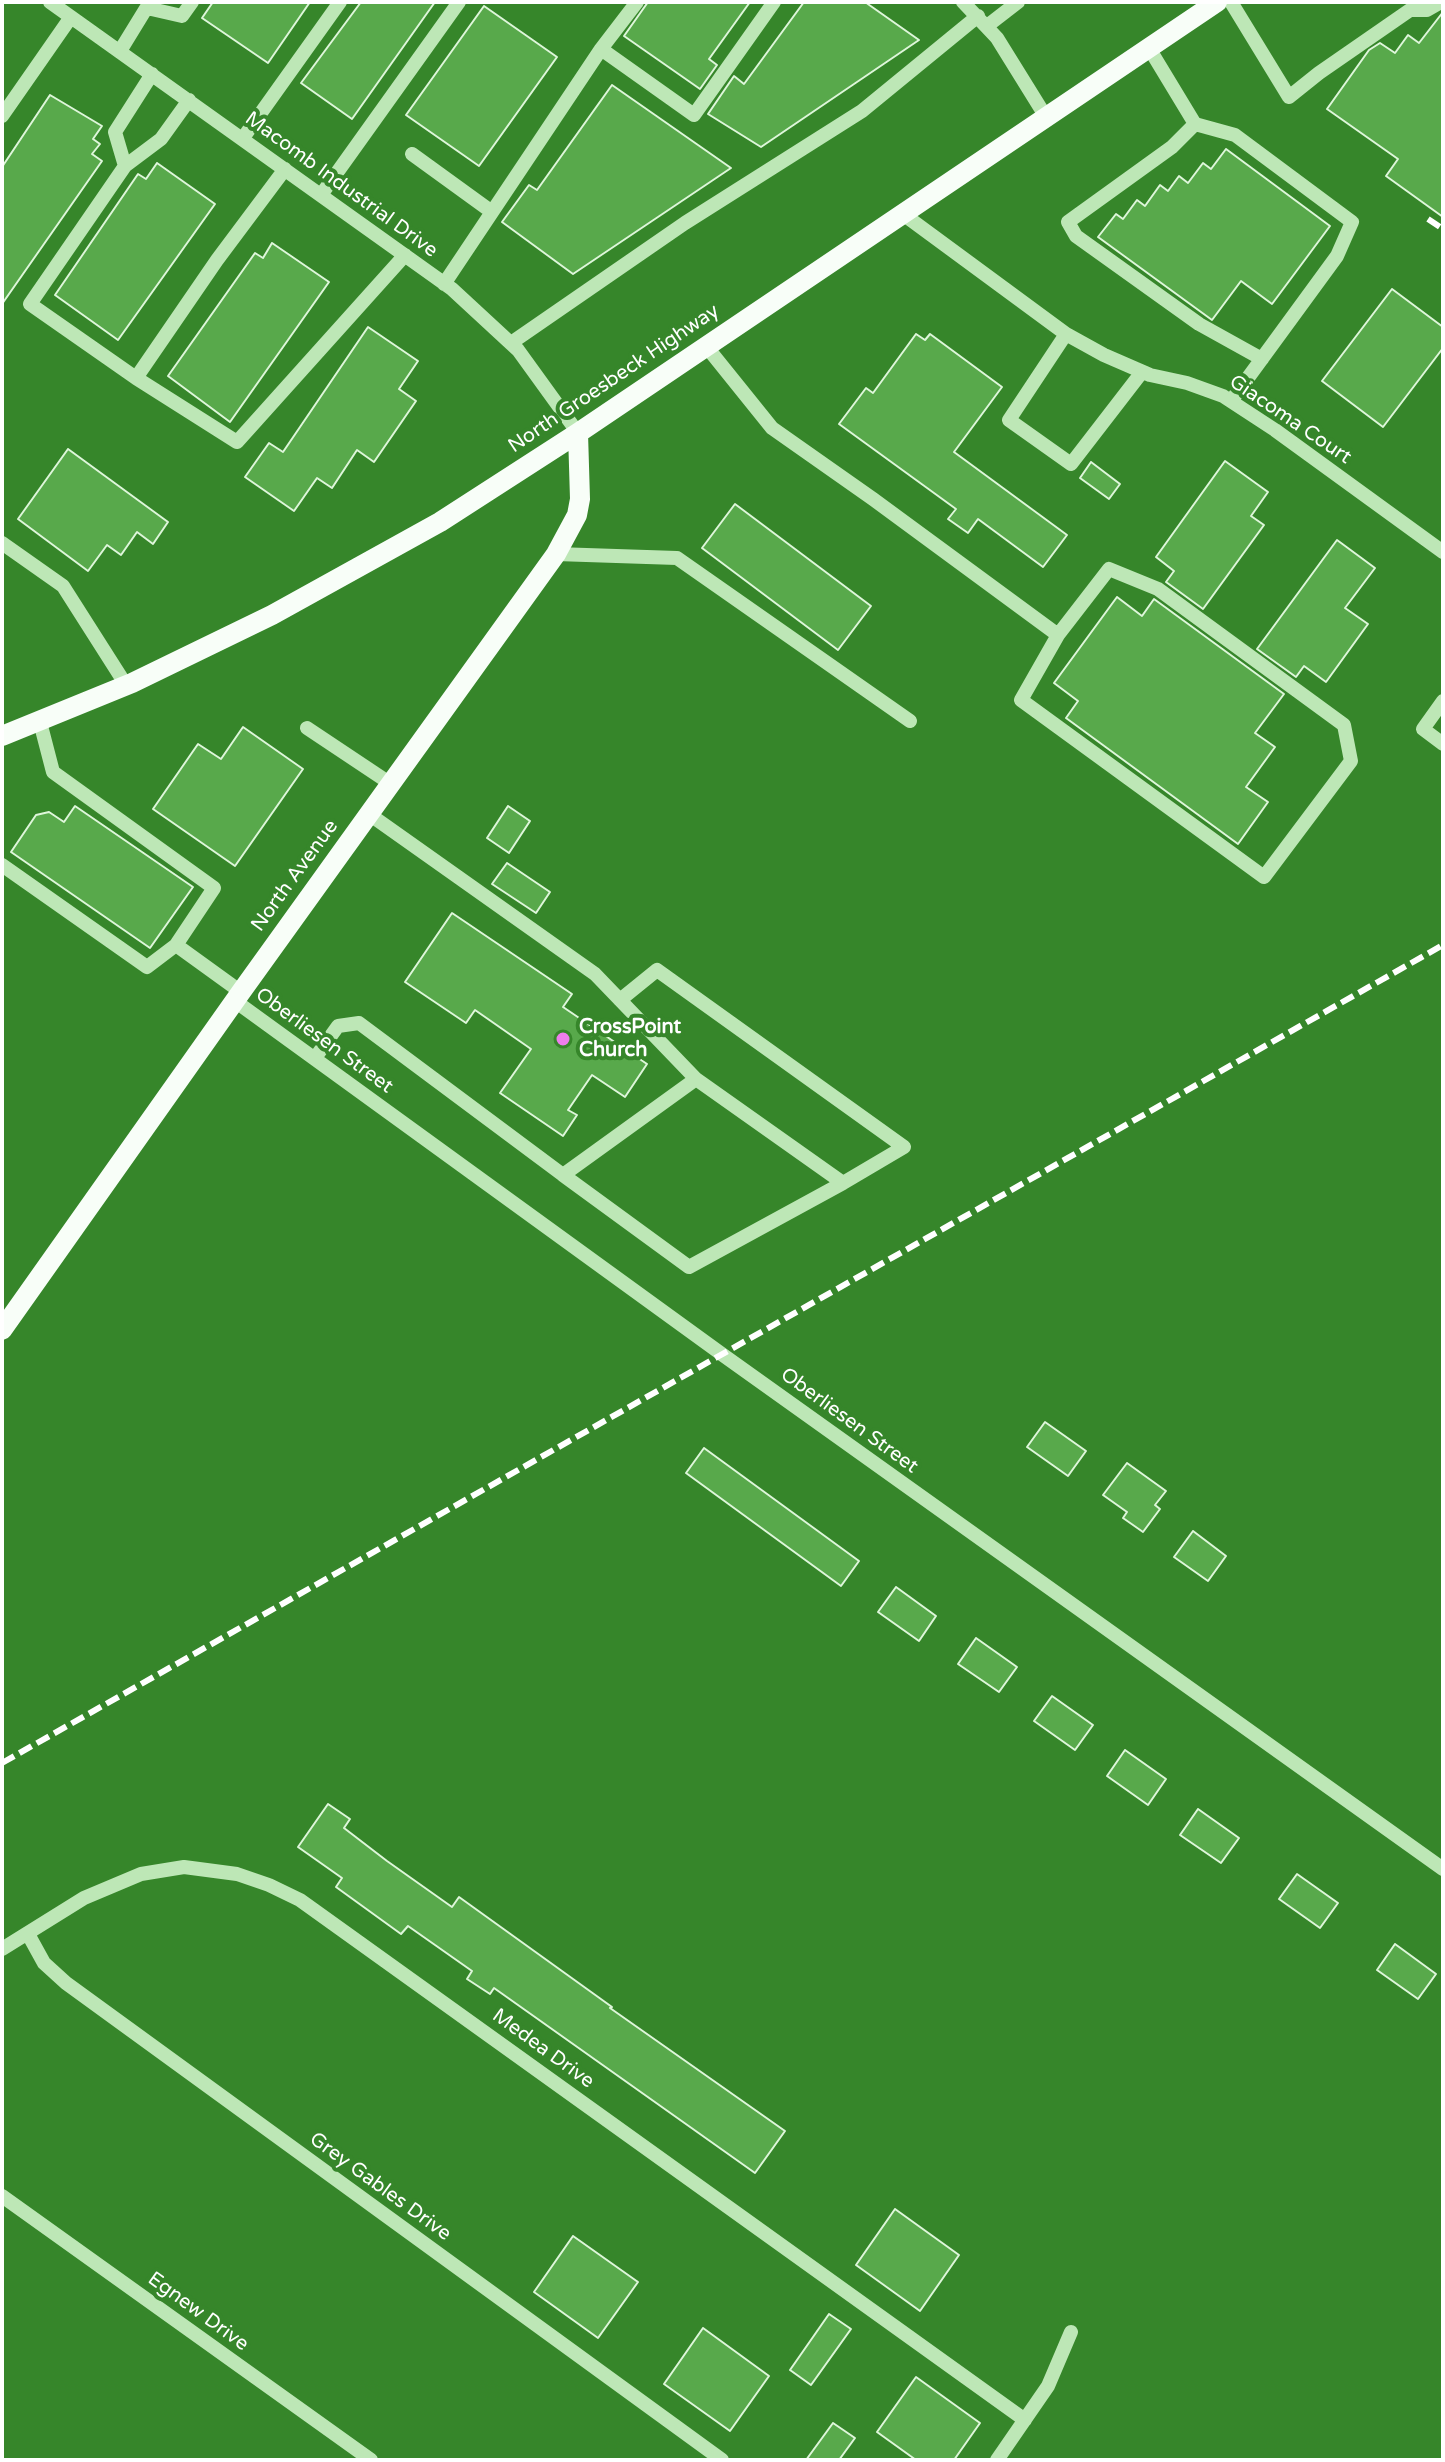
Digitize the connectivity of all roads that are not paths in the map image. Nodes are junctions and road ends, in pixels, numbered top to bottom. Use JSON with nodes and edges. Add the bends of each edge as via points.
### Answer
{"nodes":[{"id":1,"x":50,"y":2,"type":"edge"},
{"id":2,"x":192,"y":2,"type":"edge"},
{"id":3,"x":340,"y":2,"type":"edge"},
{"id":4,"x":459,"y":2,"type":"edge"},
{"id":5,"x":637,"y":2,"type":"edge"},
{"id":6,"x":774,"y":2,"type":"edge"},
{"id":7,"x":963,"y":2,"type":"edge"},
{"id":8,"x":1018,"y":2,"type":"edge"},
{"id":9,"x":1217,"y":2,"type":"edge"},
{"id":10,"x":1231,"y":2,"type":"edge"},
{"id":11,"x":1441,"y":2,"type":"edge"},
{"id":12,"x":148,"y":5,"type":"edge"},
{"id":13,"x":71,"y":17,"type":"junction"},
{"id":14,"x":982,"y":21,"type":"junction"},
{"id":15,"x":1149,"y":48,"type":"junction"},
{"id":16,"x":601,"y":49,"type":"junction"},
{"id":17,"x":120,"y":51,"type":"junction"},
{"id":18,"x":152,"y":74,"type":"junction"},
{"id":19,"x":189,"y":100,"type":"junction"},
{"id":20,"x":2,"y":116,"type":"edge"},
{"id":21,"x":1046,"y":117,"type":"junction"},
{"id":22,"x":1195,"y":124,"type":"junction"},
{"id":23,"x":243,"y":138,"type":"junction"},
{"id":24,"x":412,"y":154,"type":"dead end"},
{"id":25,"x":125,"y":166,"type":"junction"},
{"id":26,"x":285,"y":169,"type":"junction"},
{"id":27,"x":321,"y":195,"type":"junction"},
{"id":28,"x":492,"y":212,"type":"junction"},
{"id":29,"x":903,"y":214,"type":"junction"},
{"id":30,"x":405,"y":255,"type":"junction"},
{"id":31,"x":444,"y":284,"type":"junction"},
{"id":32,"x":1066,"y":334,"type":"junction"},
{"id":33,"x":511,"y":343,"type":"junction"},
{"id":34,"x":706,"y":346,"type":"junction"},
{"id":35,"x":1262,"y":359,"type":"junction"},
{"id":36,"x":1142,"y":372,"type":"junction"},
{"id":37,"x":136,"y":378,"type":"junction"},
{"id":38,"x":1231,"y":401,"type":"junction"},
{"id":39,"x":578,"y":433,"type":"junction"},
{"id":40,"x":2,"y":543,"type":"edge"},
{"id":41,"x":1443,"y":552,"type":"edge"},
{"id":42,"x":556,"y":554,"type":"junction"},
{"id":43,"x":1058,"y":635,"type":"junction"},
{"id":44,"x":126,"y":685,"type":"junction"},
{"id":45,"x":1443,"y":701,"type":"edge"},
{"id":46,"x":910,"y":721,"type":"dead end"},
{"id":47,"x":40,"y":722,"type":"junction"},
{"id":48,"x":307,"y":728,"type":"dead end"},
{"id":49,"x":2,"y":736,"type":"edge"},
{"id":50,"x":1443,"y":744,"type":"edge"},
{"id":51,"x":391,"y":784,"type":"junction"},
{"id":52,"x":369,"y":814,"type":"junction"},
{"id":53,"x":2,"y":865,"type":"edge"},
{"id":54,"x":176,"y":945,"type":"junction"},
{"id":55,"x":238,"y":996,"type":"junction"},
{"id":56,"x":620,"y":1000,"type":"junction"},
{"id":57,"x":315,"y":1058,"type":"junction"},
{"id":58,"x":696,"y":1079,"type":"junction"},
{"id":59,"x":563,"y":1175,"type":"junction"},
{"id":60,"x":843,"y":1183,"type":"junction"},
{"id":61,"x":2,"y":1330,"type":"edge"},
{"id":62,"x":1443,"y":1869,"type":"edge"},
{"id":63,"x":28,"y":1934,"type":"junction"},
{"id":64,"x":2,"y":1949,"type":"edge"},
{"id":65,"x":2,"y":2196,"type":"edge"},
{"id":66,"x":1071,"y":2332,"type":"dead end"},
{"id":67,"x":1025,"y":2420,"type":"junction"},
{"id":68,"x":371,"y":2460,"type":"edge"},
{"id":69,"x":721,"y":2460,"type":"edge"},
{"id":70,"x":997,"y":2460,"type":"edge"}],
"edges":[{"from":1,"to":13,"type":"street","name":"Macomb Industrial Drive"},
{"from":2,"to":12,"type":"street","via":[[182,16]]},
{"from":3,"to":23,"type":"street"},
{"from":4,"to":27,"type":"street"},
{"from":5,"to":16,"type":"street"},
{"from":6,"to":16,"type":"street","via":[[694,115]]},
{"from":7,"to":14,"type":"street"},
{"from":8,"to":14,"type":"street"},
{"from":9,"to":15,"type":"main road","name":"North Groesbeck Highway"},
{"from":10,"to":11,"type":"street","via":[[1289,97],[1410,10],[1427,10]]},
{"from":12,"to":17,"type":"street"},
{"from":13,"to":17,"type":"street","name":"Macomb Industrial Drive"},
{"from":13,"to":20,"type":"street"},
{"from":14,"to":21,"type":"street"},
{"from":14,"to":33,"type":"street","via":[[862,111],[685,223]]},
{"from":15,"to":21,"type":"main road","name":"North Groesbeck Highway"},
{"from":15,"to":22,"type":"street"},
{"from":16,"to":28,"type":"street"},
{"from":17,"to":18,"type":"street","name":"Macomb Industrial Drive"},
{"from":18,"to":19,"type":"street","name":"Macomb Industrial Drive"},
{"from":18,"to":25,"type":"street","via":[[115,132]]},
{"from":19,"to":23,"type":"street","name":"Macomb Industrial Drive"},
{"from":19,"to":25,"type":"street","via":[[161,139]]},
{"from":21,"to":29,"type":"main road","name":"North Groesbeck Highway"},
{"from":22,"to":35,"type":"street","via":[[1235,135],[1352,222],[1337,256]]},
{"from":22,"to":35,"type":"street","via":[[1172,147],[1068,222],[1076,236],[1199,324]]},
{"from":23,"to":26,"type":"street","name":"Macomb Industrial Drive"},
{"from":24,"to":28,"type":"street"},
{"from":25,"to":37,"type":"street","via":[[30,304]]},
{"from":26,"to":27,"type":"street","name":"Macomb Industrial Drive"},
{"from":26,"to":37,"type":"street"},
{"from":27,"to":30,"type":"street","name":"Macomb Industrial Drive"},
{"from":28,"to":31,"type":"street"},
{"from":29,"to":32,"type":"street","name":"Giacoma Court"},
{"from":29,"to":34,"type":"main road","name":"North Groesbeck Highway"},
{"from":30,"to":31,"type":"street","name":"Macomb Industrial Drive"},
{"from":30,"to":37,"type":"street","via":[[237,442]]},
{"from":31,"to":33,"type":"street","name":"Macomb Industrial Drive"},
{"from":32,"to":36,"type":"street","name":"Giacoma Court"},
{"from":32,"to":36,"type":"street","via":[[1009,420],[1071,464]]},
{"from":33,"to":39,"type":"street","name":"Macomb Industrial Drive"},
{"from":34,"to":39,"type":"main road","name":"North Groesbeck Highway"},
{"from":34,"to":43,"type":"street","via":[[772,428]]},
{"from":35,"to":38,"type":"street"},
{"from":36,"to":38,"type":"street","name":"Giacoma Court"},
{"from":38,"to":41,"type":"street","name":"Giacoma Court"},
{"from":39,"to":42,"type":"main road","name":"North Avenue","via":[[580,499]]},
{"from":39,"to":44,"type":"main road","name":"North Groesbeck Highway","via":[[353,572]]},
{"from":40,"to":44,"type":"street","via":[[63,586]]},
{"from":42,"to":46,"type":"street","via":[[677,558]]},
{"from":42,"to":51,"type":"main road","name":"North Avenue"},
{"from":43,"to":43,"type":"street","via":[[1109,569],[1158,589],[1344,725],[1351,761],[1264,877],[1021,700]]},
{"from":44,"to":47,"type":"main road","name":"North Groesbeck Highway"},
{"from":45,"to":50,"type":"street","via":[[1423,729]]},
{"from":47,"to":49,"type":"main road","name":"North Groesbeck Highway"},
{"from":47,"to":54,"type":"street","via":[[53,772],[214,888]]},
{"from":48,"to":51,"type":"street"},
{"from":51,"to":52,"type":"main road","name":"North Avenue"},
{"from":52,"to":55,"type":"main road","name":"North Avenue"},
{"from":52,"to":56,"type":"street","via":[[595,974]]},
{"from":53,"to":54,"type":"street","via":[[147,967]]},
{"from":54,"to":55,"type":"street","name":"Oberliesen Street"},
{"from":55,"to":57,"type":"street","name":"Oberliesen Street"},
{"from":55,"to":61,"type":"main road","name":"North Avenue"},
{"from":56,"to":58,"type":"street"},
{"from":56,"to":60,"type":"street","via":[[657,970],[904,1147]]},
{"from":57,"to":59,"type":"street","via":[[338,1026],[359,1023]]},
{"from":57,"to":62,"type":"street","name":"Oberliesen Street"},
{"from":58,"to":59,"type":"street"},
{"from":58,"to":60,"type":"street"},
{"from":59,"to":60,"type":"street","via":[[689,1267]]},
{"from":63,"to":64,"type":"street","name":"Medea Drive"},
{"from":63,"to":67,"type":"street","name":"Medea Drive","via":[[84,1898],[128,1878],[184,1867],[237,1874],[300,1900]]},
{"from":63,"to":69,"type":"street","name":"Grey Gables Drive","via":[[44,1963],[66,1983]]},
{"from":65,"to":68,"type":"street","name":"Egnew Drive"},
{"from":66,"to":67,"type":"street","via":[[1048,2386]]},
{"from":67,"to":70,"type":"street"}]}
